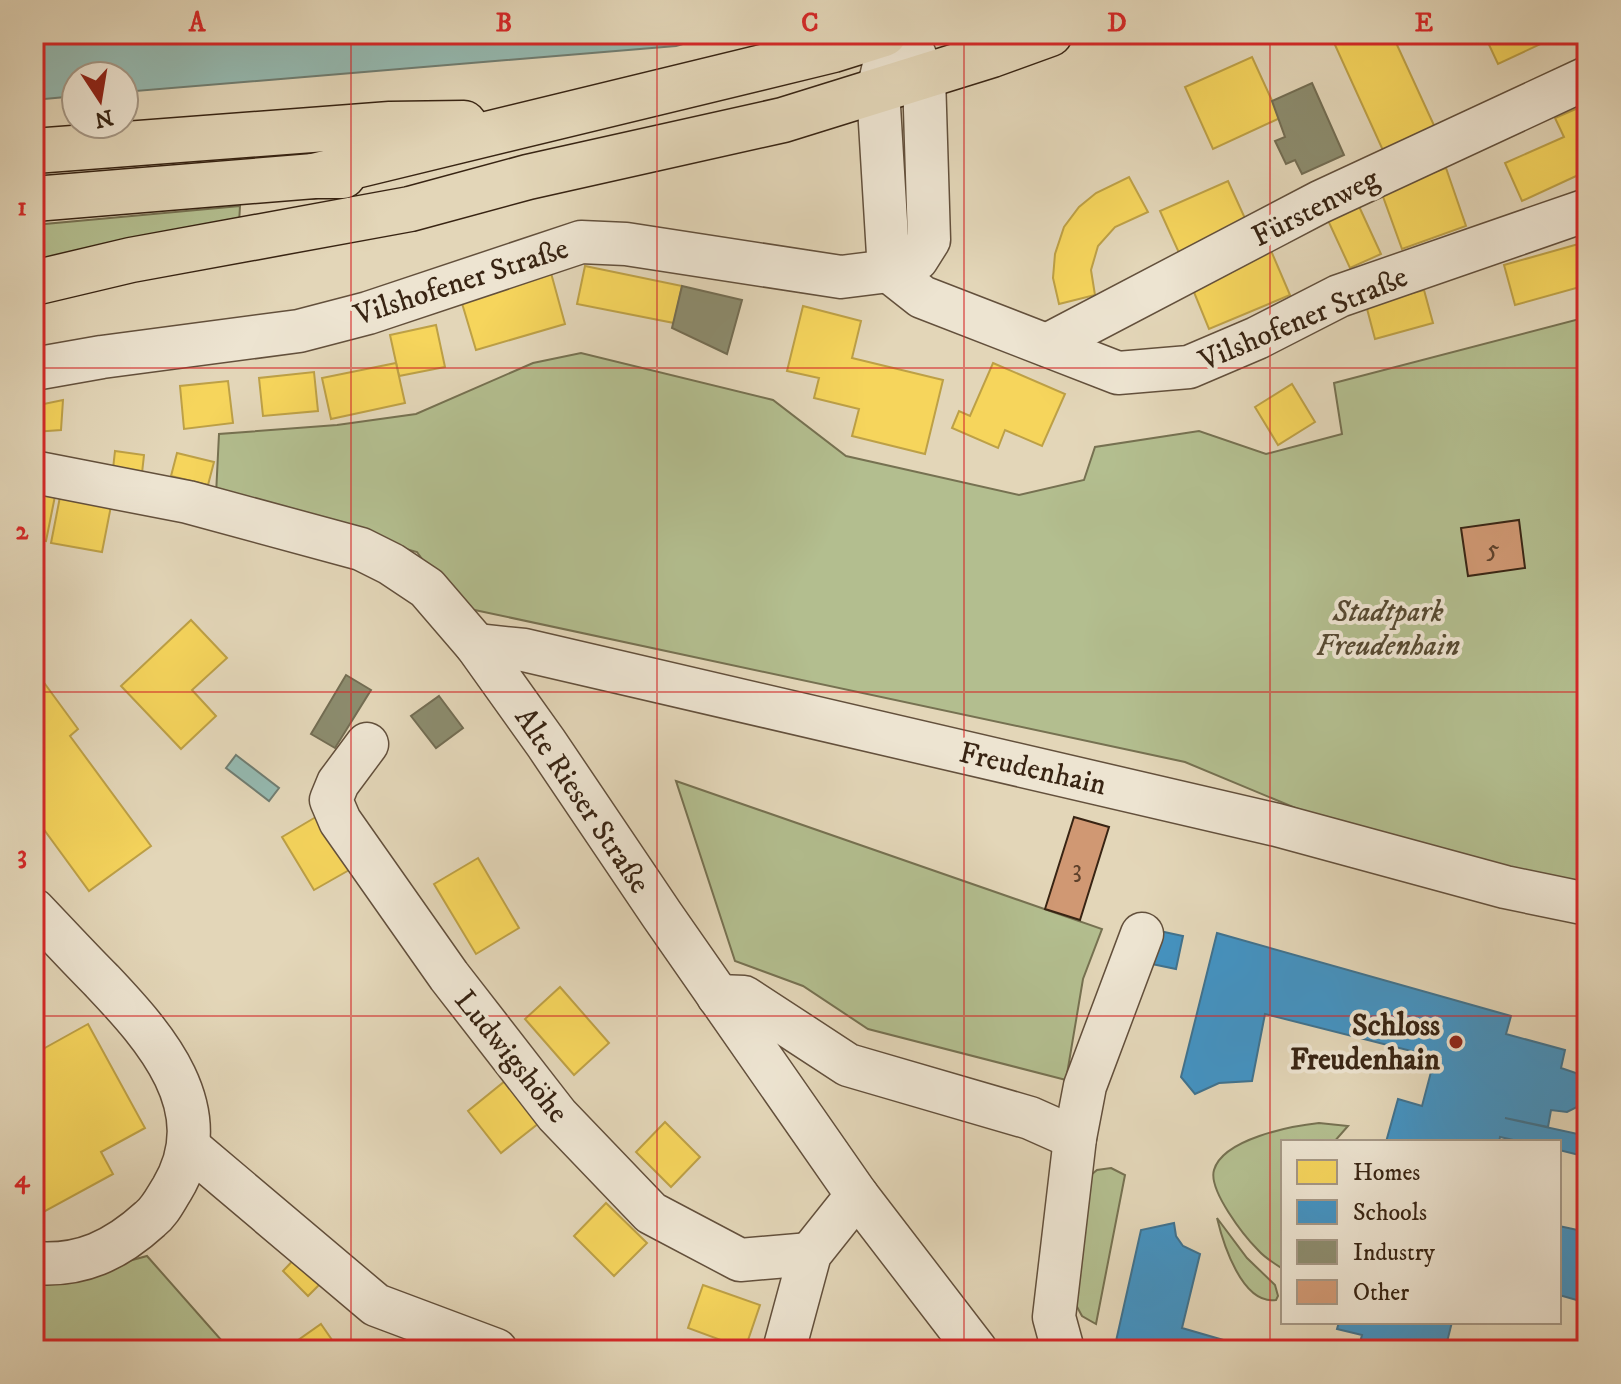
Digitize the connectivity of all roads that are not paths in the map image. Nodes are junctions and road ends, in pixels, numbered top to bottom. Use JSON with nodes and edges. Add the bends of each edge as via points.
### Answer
{"nodes":[{"id":1,"x":884,"y":34,"type":"edge"},
{"id":2,"x":894,"y":34,"type":"edge"},
{"id":3,"x":1050,"y":34,"type":"edge"},
{"id":4,"x":924,"y":77,"type":"junction"},
{"id":5,"x":1587,"y":78,"type":"edge"},
{"id":6,"x":878,"y":90,"type":"junction"},
{"id":7,"x":526,"y":122,"type":"junction"},
{"id":8,"x":34,"y":151,"type":"edge"},
{"id":9,"x":314,"y":176,"type":"junction"},
{"id":10,"x":528,"y":177,"type":"junction"},
{"id":11,"x":34,"y":199,"type":"edge"},
{"id":12,"x":1587,"y":210,"type":"edge"},
{"id":13,"x":889,"y":271,"type":"junction"},
{"id":14,"x":34,"y":283,"type":"edge"},
{"id":15,"x":1047,"y":345,"type":"junction"},
{"id":16,"x":34,"y":369,"type":"edge"},
{"id":17,"x":34,"y":472,"type":"edge"},
{"id":18,"x":476,"y":645,"type":"junction"},
{"id":19,"x":367,"y":744,"type":"dead end"},
{"id":20,"x":1587,"y":904,"type":"edge"},
{"id":21,"x":34,"y":910,"type":"edge"},
{"id":22,"x":1142,"y":934,"type":"dead end"},
{"id":23,"x":718,"y":996,"type":"junction"},
{"id":24,"x":1075,"y":1138,"type":"junction"},
{"id":25,"x":189,"y":1147,"type":"junction"},
{"id":26,"x":857,"y":1195,"type":"junction"},
{"id":27,"x":810,"y":1254,"type":"junction"},
{"id":28,"x":34,"y":1263,"type":"edge"},
{"id":29,"x":496,"y":1350,"type":"edge"},
{"id":30,"x":784,"y":1350,"type":"edge"},
{"id":31,"x":976,"y":1350,"type":"edge"},
{"id":32,"x":1063,"y":1350,"type":"edge"}],
"edges":[{"from":1,"to":7,"type":"main road"},
{"from":2,"to":4,"type":"street","name":"Vilshofener Straße","via":[[913,51]]},
{"from":2,"to":6,"type":"street"},
{"from":3,"to":4,"type":"main road"},
{"from":4,"to":6,"type":"main road"},
{"from":4,"to":13,"type":"street","name":"Vilshofener Straße","via":[[929,240],[917,259]]},
{"from":5,"to":15,"type":"street","name":"Fürstenweg","via":[[1320,202]]},
{"from":6,"to":10,"type":"main road","via":[[783,120]]},
{"from":6,"to":13,"type":"street"},
{"from":7,"to":8,"type":"main road","via":[[390,124]]},
{"from":7,"to":9,"type":"main road"},
{"from":9,"to":10,"type":"main road"},
{"from":9,"to":11,"type":"main road"},
{"from":10,"to":14,"type":"main road","via":[[410,209]]},
{"from":12,"to":15,"type":"street","name":"Vilshofener Straße","via":[[1339,296],[1189,367],[1118,373]]},
{"from":13,"to":15,"type":"street","name":"Vilshofener Straße","via":[[922,297]]},
{"from":13,"to":16,"type":"street","name":"Vilshofener Straße","via":[[841,277],[626,244],[581,242],[299,331]]},
{"from":17,"to":18,"type":"street","name":"Alte Rieser Straße","via":[[188,502],[361,549],[427,588]]},
{"from":18,"to":20,"type":"street","name":"Freudenhain","via":[[524,650],[1261,821]]},
{"from":18,"to":23,"type":"street","name":"Alte Rieser Straße"},
{"from":19,"to":27,"type":"street","name":"Ludwigshöhe","via":[[331,800],[340,821],[449,976],[557,1115],[651,1213],[740,1260]]},
{"from":21,"to":25,"type":"street","via":[[142,1023],[163,1053],[178,1082]]},
{"from":22,"to":24,"type":"street","via":[[1085,1086]]},
{"from":23,"to":24,"type":"street","via":[[744,997],[848,1065],[1030,1118]]},
{"from":23,"to":26,"type":"street","name":"Alte Rieser Straße"},
{"from":24,"to":32,"type":"street","via":[[1054,1317]]},
{"from":25,"to":28,"type":"street","via":[[158,1213],[132,1236],[103,1254]]},
{"from":25,"to":29,"type":"street","via":[[376,1305]]},
{"from":26,"to":27,"type":"street"},
{"from":26,"to":31,"type":"street","name":"Alte Rieser Straße"},
{"from":27,"to":30,"type":"street"}]}
